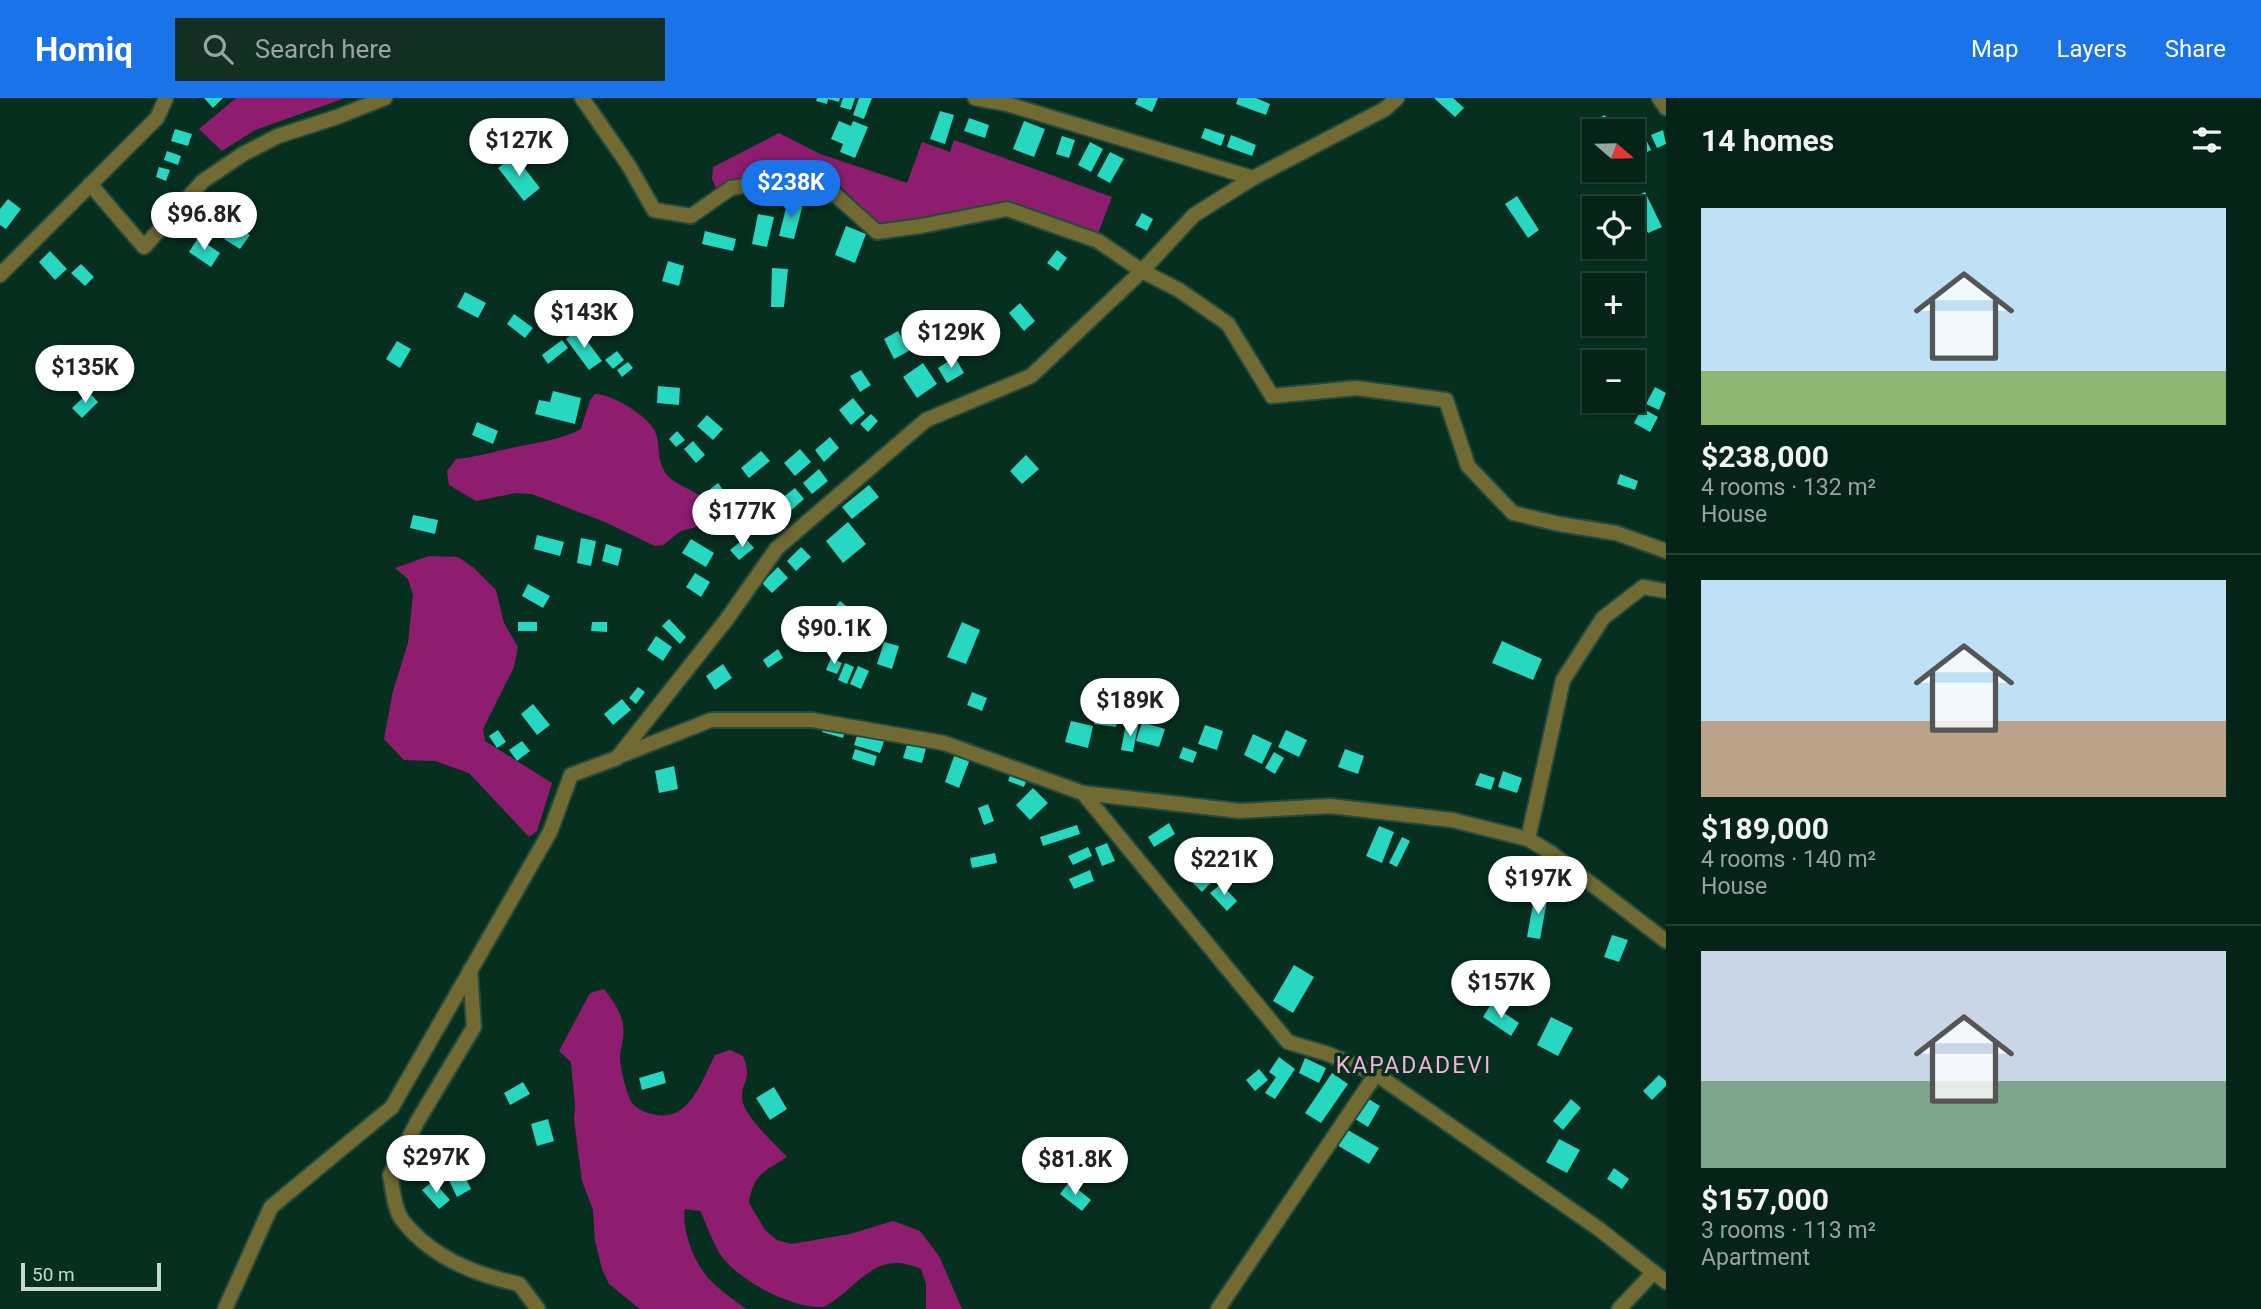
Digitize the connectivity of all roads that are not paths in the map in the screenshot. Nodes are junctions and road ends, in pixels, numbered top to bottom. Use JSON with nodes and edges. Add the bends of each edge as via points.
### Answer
{"nodes":[{"id":1,"x":166,"y":98,"type":"edge"},
{"id":2,"x":385,"y":98,"type":"edge"},
{"id":3,"x":582,"y":98,"type":"edge"},
{"id":4,"x":975,"y":98,"type":"edge"},
{"id":5,"x":1397,"y":98,"type":"edge"},
{"id":6,"x":1659,"y":98,"type":"edge"},
{"id":7,"x":1666,"y":108,"type":"edge"},
{"id":8,"x":1253,"y":178,"type":"junction"},
{"id":9,"x":90,"y":184,"type":"junction"},
{"id":10,"x":1142,"y":271,"type":"junction"},
{"id":11,"x":0,"y":275,"type":"edge"},
{"id":12,"x":1666,"y":551,"type":"edge"},
{"id":13,"x":1666,"y":591,"type":"edge"},
{"id":14,"x":617,"y":758,"type":"junction"},
{"id":15,"x":1083,"y":793,"type":"junction"},
{"id":16,"x":1528,"y":839,"type":"junction"},
{"id":17,"x":1666,"y":941,"type":"edge"},
{"id":18,"x":470,"y":970,"type":"junction"},
{"id":19,"x":1376,"y":1074,"type":"junction"},
{"id":20,"x":1654,"y":1272,"type":"junction"},
{"id":21,"x":1666,"y":1282,"type":"edge"},
{"id":22,"x":225,"y":1309,"type":"edge"},
{"id":23,"x":538,"y":1309,"type":"edge"},
{"id":24,"x":1218,"y":1309,"type":"edge"},
{"id":25,"x":1619,"y":1309,"type":"edge"}],
"edges":[{"from":1,"to":9,"type":"street","via":[[157,118]]},
{"from":2,"to":9,"type":"street","via":[[278,136],[243,154],[203,181],[144,247]]},
{"from":3,"to":10,"type":"street","via":[[654,210],[691,216],[731,188],[783,180],[822,183],[877,232],[1007,209],[1098,241]]},
{"from":4,"to":8,"type":"street"},
{"from":5,"to":8,"type":"street","via":[[1374,116]]},
{"from":6,"to":7,"type":"street"},
{"from":8,"to":10,"type":"street","via":[[1194,215]]},
{"from":9,"to":11,"type":"street"},
{"from":10,"to":12,"type":"street","via":[[1228,324],[1272,396],[1356,388],[1446,400],[1468,466],[1513,513],[1616,533]]},
{"from":10,"to":14,"type":"street","via":[[1031,376],[926,420],[777,548]]},
{"from":13,"to":16,"type":"street","via":[[1643,587],[1603,618],[1563,680]]},
{"from":14,"to":15,"type":"street","via":[[711,720],[812,720],[944,743]]},
{"from":14,"to":18,"type":"street","via":[[571,775],[550,832]]},
{"from":15,"to":16,"type":"street","via":[[1240,811],[1330,806],[1452,820]]},
{"from":15,"to":19,"type":"street","via":[[1288,1042]]},
{"from":16,"to":17,"type":"street"},
{"from":18,"to":22,"type":"street","via":[[392,1107],[271,1207]]},
{"from":18,"to":23,"type":"street","via":[[474,1027],[390,1175],[401,1220],[441,1256],[491,1278],[519,1284]]},
{"from":19,"to":20,"type":"street"},
{"from":19,"to":24,"type":"street"},
{"from":20,"to":21,"type":"street"},
{"from":20,"to":25,"type":"street"}]}
